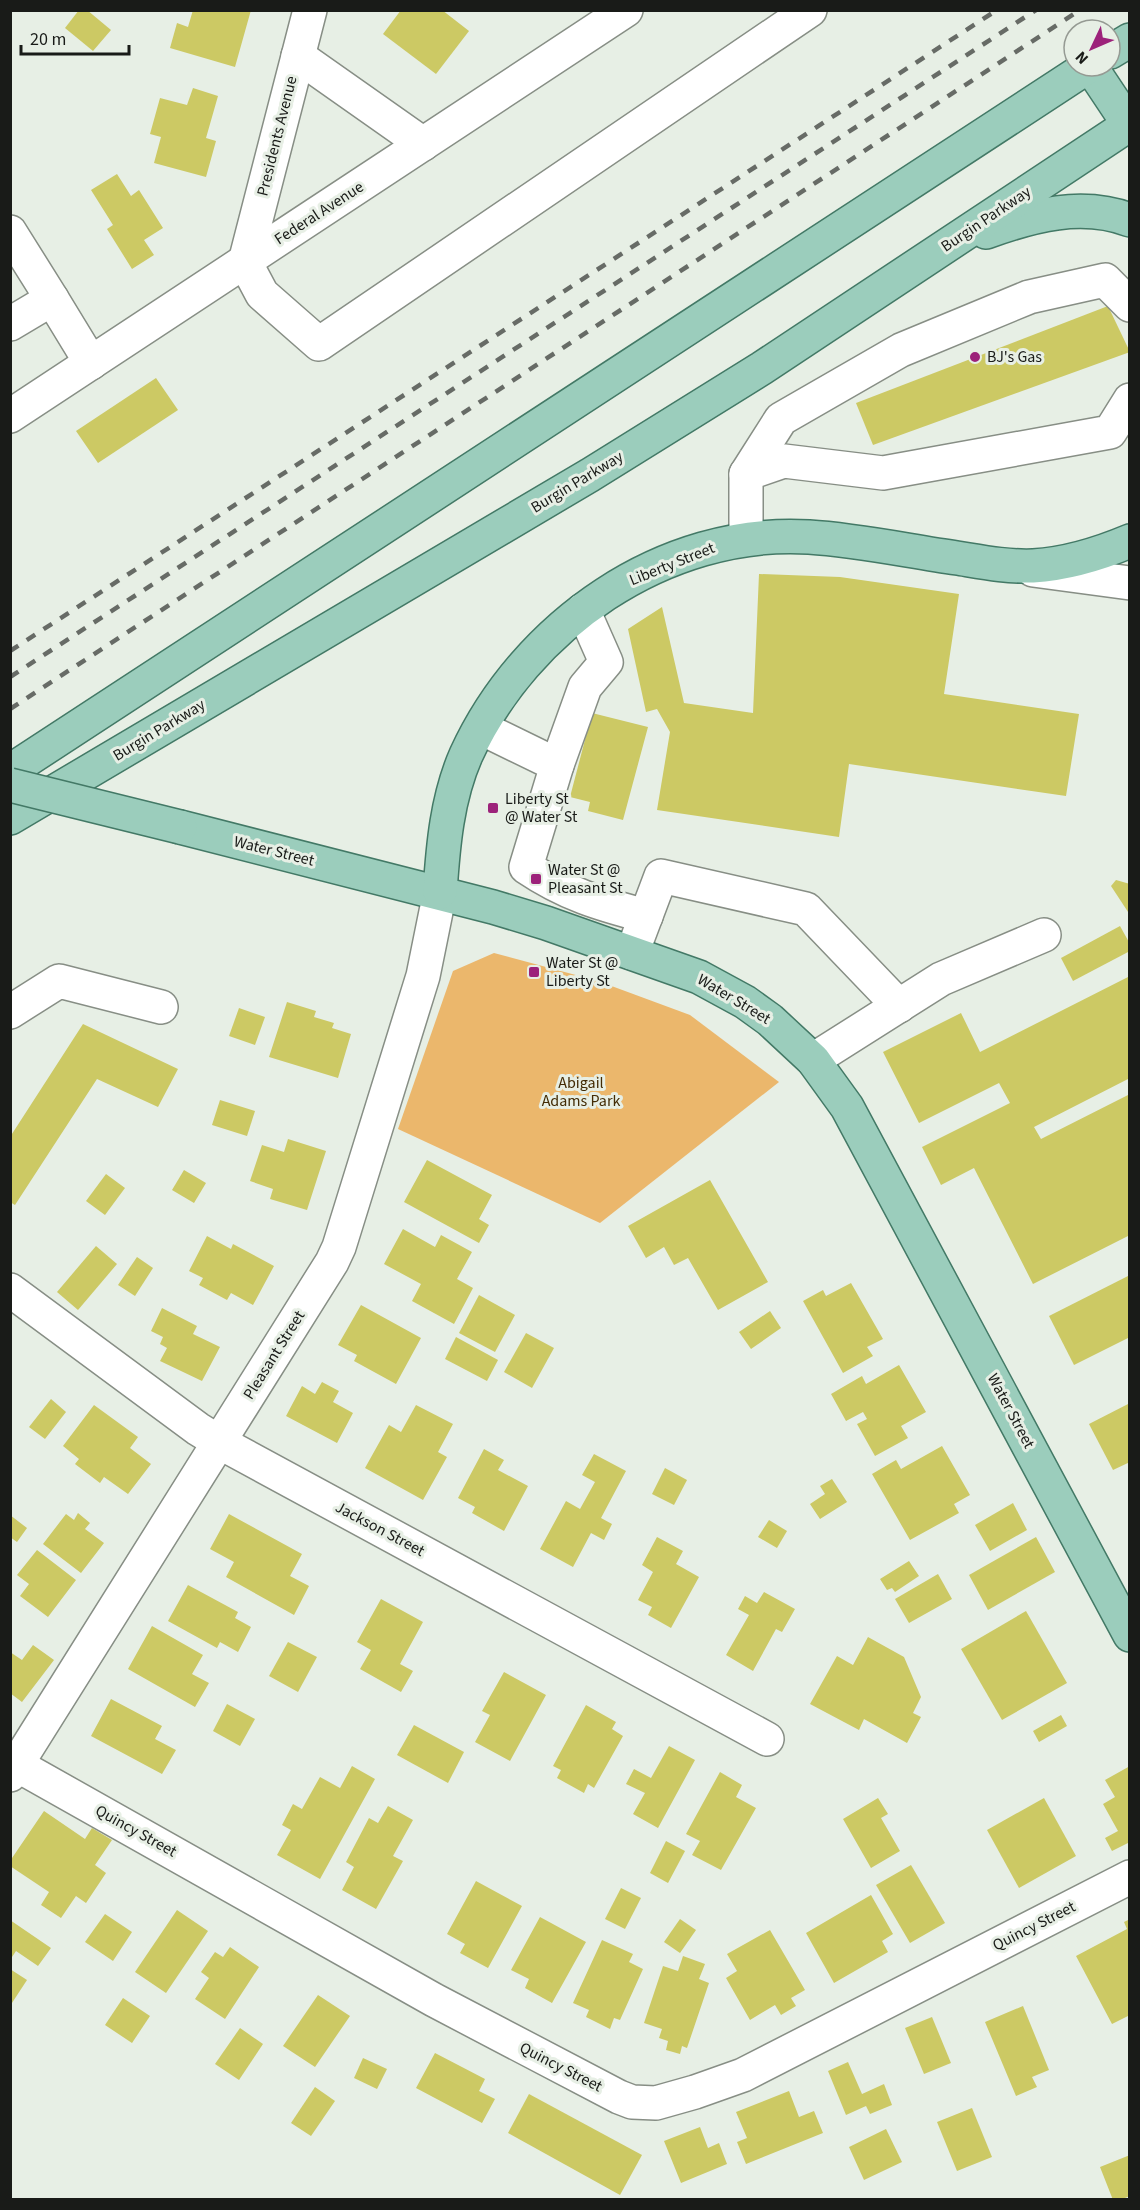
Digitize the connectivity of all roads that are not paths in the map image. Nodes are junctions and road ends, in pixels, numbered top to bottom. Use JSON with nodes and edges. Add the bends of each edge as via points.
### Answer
{"nodes":[{"id":1,"x":310,"y":10,"type":"edge"},
{"id":2,"x":626,"y":10,"type":"edge"},
{"id":3,"x":810,"y":10,"type":"edge"},
{"id":4,"x":298,"y":57,"type":"junction"},
{"id":5,"x":1071,"y":78,"type":"edge"},
{"id":6,"x":1097,"y":78,"type":"edge"},
{"id":7,"x":1129,"y":125,"type":"edge"},
{"id":8,"x":423,"y":144,"type":"junction"},
{"id":9,"x":1130,"y":220,"type":"edge"},
{"id":10,"x":10,"y":232,"type":"edge"},
{"id":11,"x":245,"y":262,"type":"junction"},
{"id":12,"x":907,"y":271,"type":"junction"},
{"id":13,"x":52,"y":299,"type":"junction"},
{"id":14,"x":1130,"y":305,"type":"edge"},
{"id":15,"x":10,"y":324,"type":"edge"},
{"id":16,"x":91,"y":363,"type":"junction"},
{"id":17,"x":1130,"y":400,"type":"edge"},
{"id":18,"x":10,"y":416,"type":"edge"},
{"id":19,"x":746,"y":474,"type":"junction"},
{"id":20,"x":746,"y":539,"type":"junction"},
{"id":21,"x":1130,"y":542,"type":"edge"},
{"id":22,"x":1005,"y":566,"type":"junction"},
{"id":23,"x":1130,"y":583,"type":"edge"},
{"id":24,"x":583,"y":610,"type":"junction"},
{"id":25,"x":481,"y":728,"type":"junction"},
{"id":26,"x":556,"y":765,"type":"junction"},
{"id":27,"x":10,"y":771,"type":"edge"},
{"id":28,"x":10,"y":784,"type":"edge"},
{"id":29,"x":10,"y":818,"type":"edge"},
{"id":30,"x":440,"y":892,"type":"junction"},
{"id":31,"x":646,"y":916,"type":"junction"},
{"id":32,"x":1044,"y":935,"type":"dead end"},
{"id":33,"x":632,"y":953,"type":"junction"},
{"id":34,"x":899,"y":1006,"type":"junction"},
{"id":35,"x":161,"y":1007,"type":"dead end"},
{"id":36,"x":10,"y":1012,"type":"edge"},
{"id":37,"x":813,"y":1060,"type":"junction"},
{"id":38,"x":10,"y":1290,"type":"edge"},
{"id":39,"x":219,"y":1442,"type":"junction"},
{"id":40,"x":1130,"y":1635,"type":"edge"},
{"id":41,"x":767,"y":1739,"type":"dead end"},
{"id":42,"x":13,"y":1767,"type":"edge"},
{"id":43,"x":1130,"y":1877,"type":"edge"}],
"edges":[{"from":1,"to":4,"type":"street","name":"Presidents Avenue"},
{"from":2,"to":8,"type":"street","name":"Federal Avenue"},
{"from":3,"to":11,"type":"street","via":[[319,344],[262,294]]},
{"from":4,"to":8,"type":"street"},
{"from":4,"to":11,"type":"street","name":"Presidents Avenue"},
{"from":5,"to":27,"type":"main road"},
{"from":6,"to":7,"type":"main road"},
{"from":7,"to":12,"type":"main road","name":"Burgin Parkway"},
{"from":8,"to":11,"type":"street","name":"Federal Avenue"},
{"from":9,"to":12,"type":"main road","via":[[1083,210],[1035,216],[983,234]]},
{"from":10,"to":13,"type":"street"},
{"from":11,"to":16,"type":"street","name":"Federal Avenue"},
{"from":12,"to":29,"type":"main road","name":"Burgin Parkway","via":[[762,368],[590,475]]},
{"from":13,"to":15,"type":"street"},
{"from":13,"to":16,"type":"street"},
{"from":14,"to":19,"type":"street","via":[[1105,280],[1029,297],[901,350],[781,419]]},
{"from":16,"to":18,"type":"street","name":"Federal Avenue"},
{"from":17,"to":19,"type":"street","via":[[1110,432],[883,472],[783,461]]},
{"from":19,"to":20,"type":"street"},
{"from":20,"to":22,"type":"main road","name":"Liberty Street","via":[[808,537]]},
{"from":20,"to":24,"type":"main road","name":"Liberty Street","via":[[662,564]]},
{"from":21,"to":22,"type":"main road","via":[[1059,563]]},
{"from":22,"to":23,"type":"street","name":"Liberty Street"},
{"from":24,"to":25,"type":"main road","name":"Liberty Street","via":[[524,665]]},
{"from":24,"to":26,"type":"street","via":[[606,662],[585,687]]},
{"from":25,"to":26,"type":"street"},
{"from":25,"to":30,"type":"main road","name":"Liberty Street","via":[[456,786],[443,847]]},
{"from":26,"to":31,"type":"street","via":[[526,867],[590,901]]},
{"from":28,"to":30,"type":"main road","name":"Water Street","bridge":true},
{"from":30,"to":33,"type":"main road","name":"Water Street"},
{"from":30,"to":39,"type":"street","name":"Pleasant Street","via":[[423,976],[339,1247]]},
{"from":31,"to":33,"type":"street"},
{"from":31,"to":34,"type":"street","via":[[662,876],[806,909]]},
{"from":32,"to":34,"type":"street","via":[[941,979]]},
{"from":33,"to":37,"type":"main road","name":"Water Street","via":[[699,977],[745,1002]]},
{"from":34,"to":37,"type":"street"},
{"from":35,"to":36,"type":"street","via":[[59,981]]},
{"from":37,"to":40,"type":"main road","name":"Water Street","via":[[863,1134]]},
{"from":38,"to":39,"type":"street","name":"Jackson Street"},
{"from":39,"to":41,"type":"street","name":"Jackson Street"},
{"from":39,"to":42,"type":"street","name":"Pleasant Street"},
{"from":42,"to":43,"type":"street","name":"Quincy Street","via":[[516,2044],[620,2097],[645,2103],[656,2103],[743,2075]]}]}
